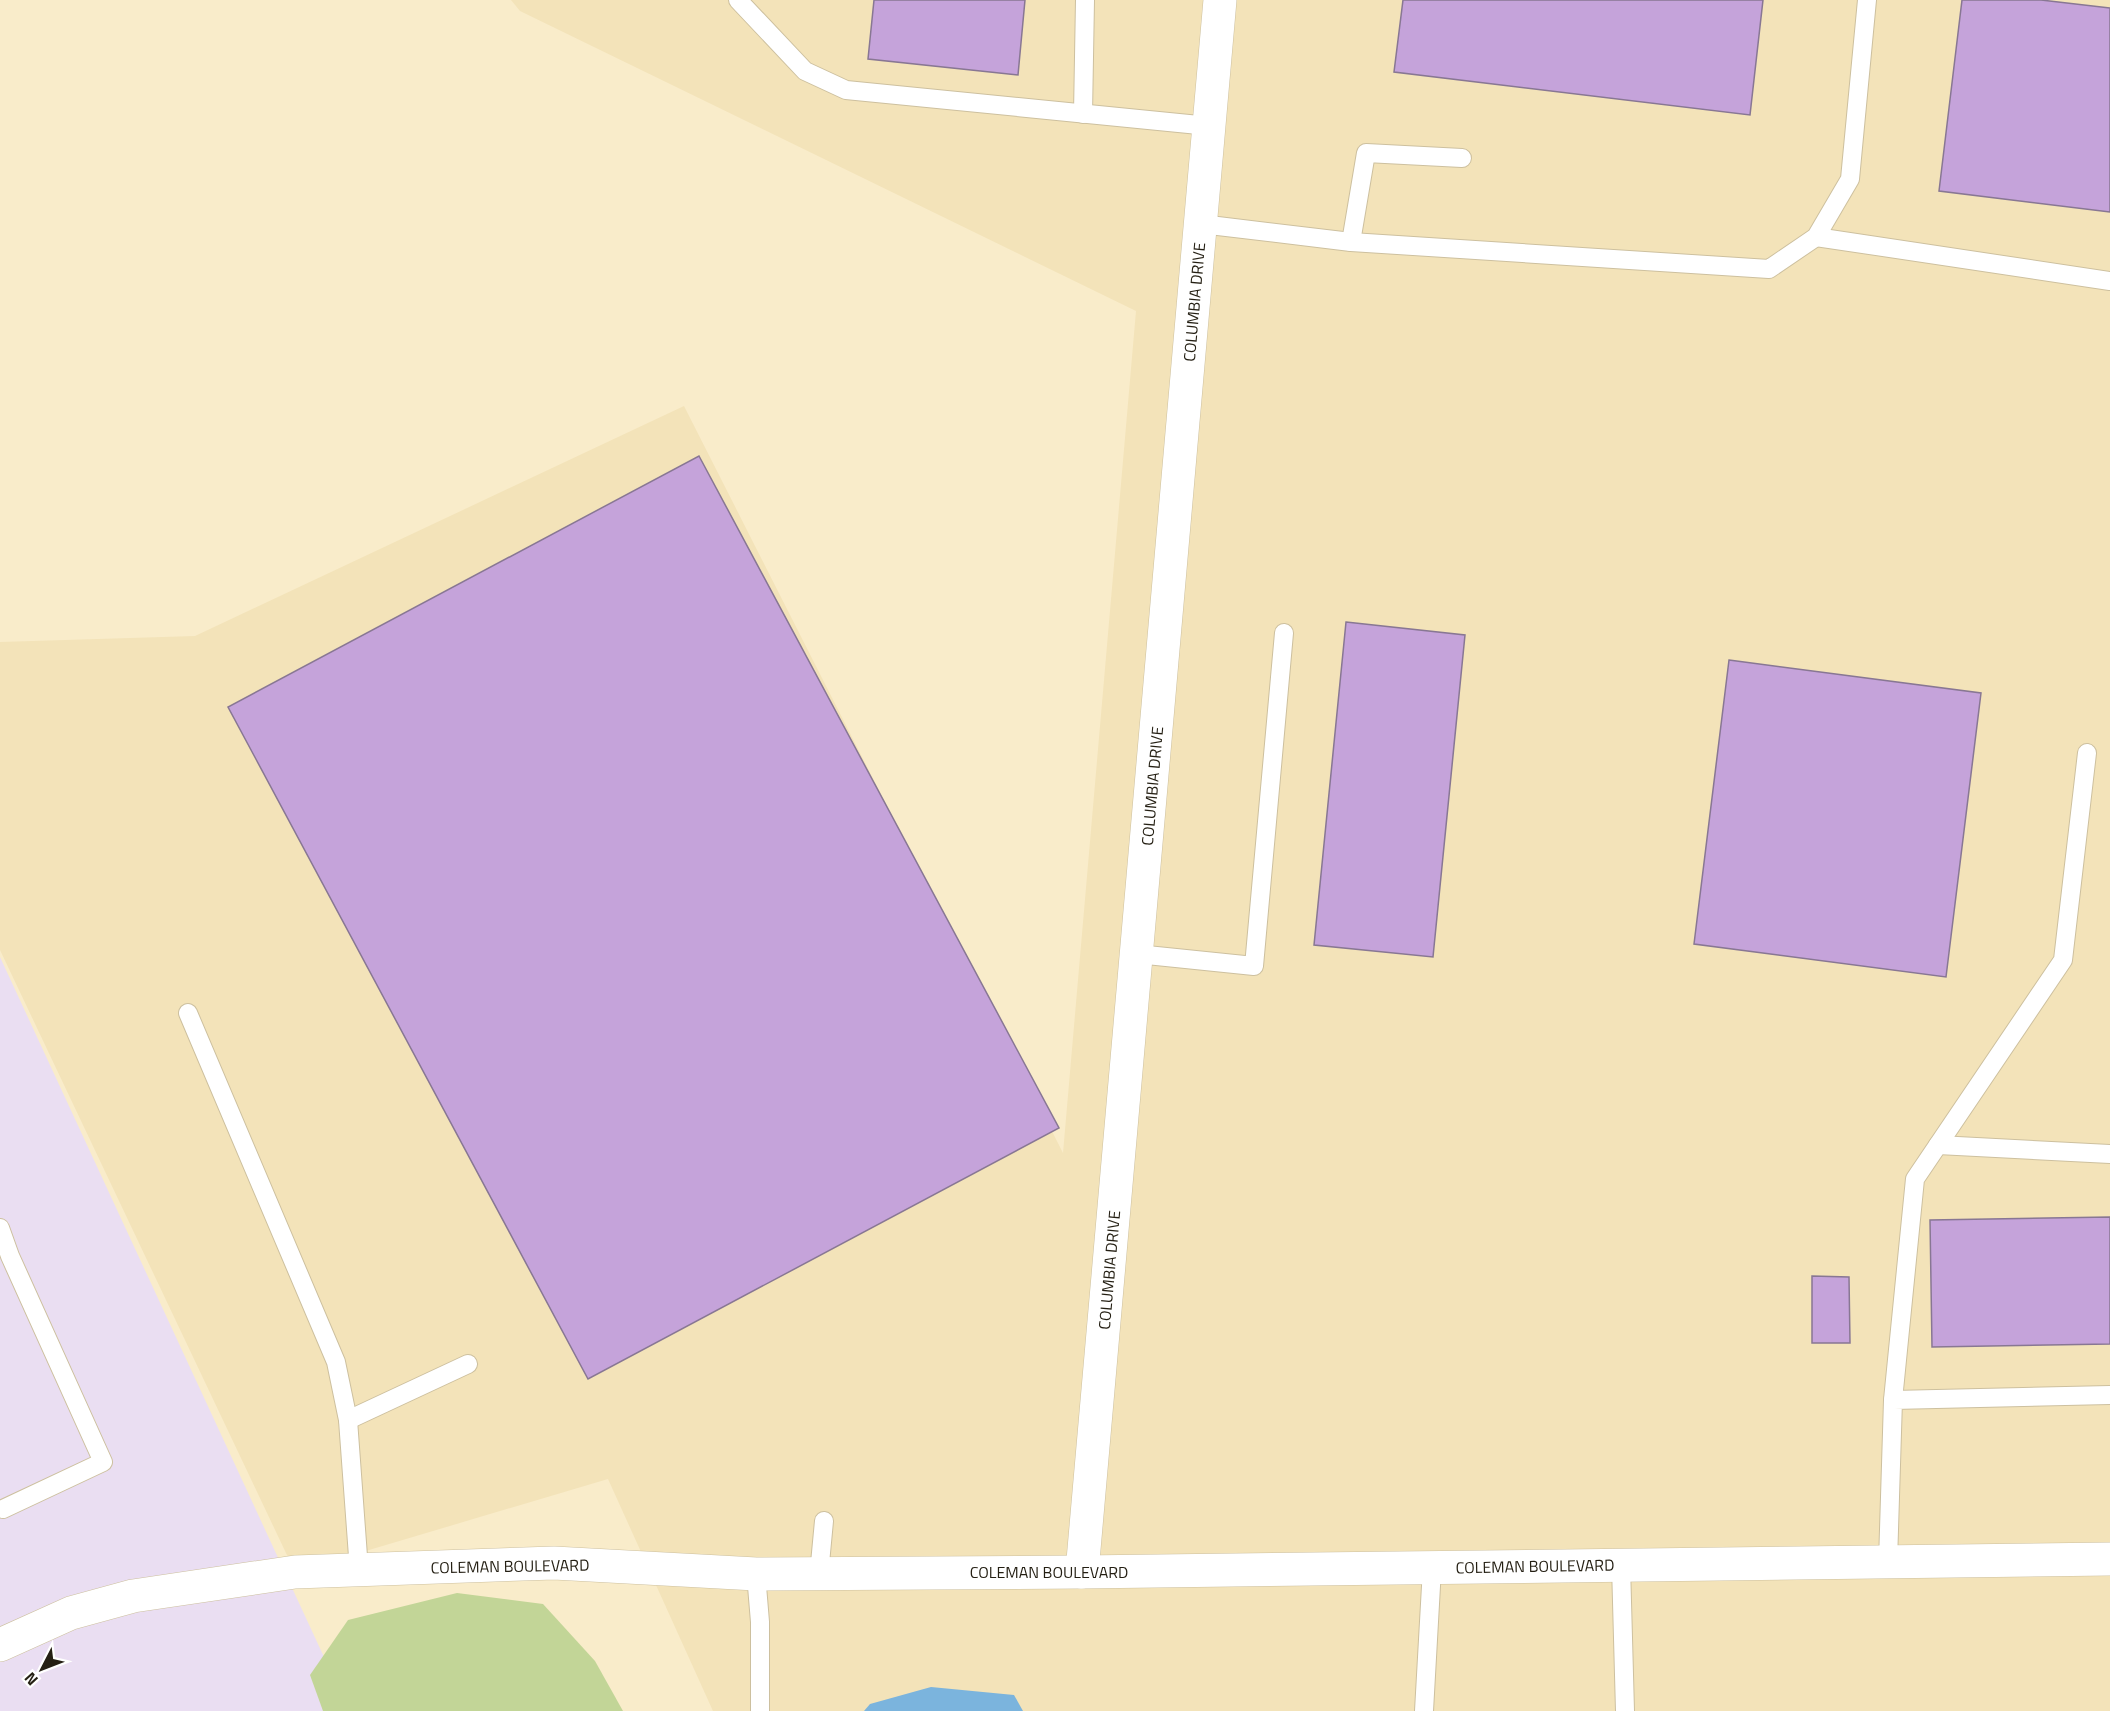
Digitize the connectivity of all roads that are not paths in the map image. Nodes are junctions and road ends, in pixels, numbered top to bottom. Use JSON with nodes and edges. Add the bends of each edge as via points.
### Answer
{"nodes":[{"id":1,"x":738,"y":0,"type":"edge"},
{"id":2,"x":1085,"y":0,"type":"edge"},
{"id":3,"x":1220,"y":0,"type":"edge"},
{"id":4,"x":1867,"y":0,"type":"edge"},
{"id":5,"x":1083,"y":114,"type":"junction"},
{"id":6,"x":1209,"y":126,"type":"junction"},
{"id":7,"x":1462,"y":158,"type":"dead end"},
{"id":8,"x":1201,"y":224,"type":"junction"},
{"id":9,"x":1816,"y":237,"type":"junction"},
{"id":10,"x":1351,"y":242,"type":"junction"},
{"id":11,"x":2110,"y":281,"type":"edge"},
{"id":12,"x":1284,"y":633,"type":"dead end"},
{"id":13,"x":2087,"y":753,"type":"dead end"},
{"id":14,"x":1137,"y":954,"type":"junction"},
{"id":15,"x":188,"y":1013,"type":"dead end"},
{"id":16,"x":1938,"y":1145,"type":"junction"},
{"id":17,"x":2110,"y":1154,"type":"edge"},
{"id":18,"x":0,"y":1228,"type":"edge"},
{"id":19,"x":468,"y":1364,"type":"dead end"},
{"id":20,"x":2110,"y":1395,"type":"edge"},
{"id":21,"x":1893,"y":1400,"type":"junction"},
{"id":22,"x":348,"y":1419,"type":"junction"},
{"id":23,"x":1,"y":1507,"type":"edge"},
{"id":24,"x":824,"y":1521,"type":"dead end"},
{"id":25,"x":2110,"y":1559,"type":"edge"},
{"id":26,"x":1888,"y":1562,"type":"junction"},
{"id":27,"x":1621,"y":1565,"type":"junction"},
{"id":28,"x":1432,"y":1568,"type":"junction"},
{"id":29,"x":359,"y":1570,"type":"junction"},
{"id":30,"x":1082,"y":1572,"type":"junction"},
{"id":31,"x":756,"y":1574,"type":"junction"},
{"id":32,"x":819,"y":1574,"type":"junction"},
{"id":33,"x":0,"y":1645,"type":"edge"},
{"id":34,"x":760,"y":1711,"type":"edge"},
{"id":35,"x":1425,"y":1711,"type":"edge"},
{"id":36,"x":1625,"y":1711,"type":"edge"}],
"edges":[{"from":1,"to":5,"type":"lane","via":[[805,71],[846,90]]},
{"from":2,"to":5,"type":"lane"},
{"from":3,"to":6,"type":"street","name":"COLUMBIA DRIVE"},
{"from":4,"to":9,"type":"lane","via":[[1850,179]]},
{"from":5,"to":6,"type":"lane"},
{"from":6,"to":8,"type":"street","name":"COLUMBIA DRIVE"},
{"from":7,"to":10,"type":"lane","via":[[1366,153]]},
{"from":8,"to":10,"type":"lane"},
{"from":8,"to":14,"type":"street","name":"COLUMBIA DRIVE"},
{"from":9,"to":10,"type":"lane","via":[[1769,269]]},
{"from":9,"to":11,"type":"lane"},
{"from":12,"to":14,"type":"lane","via":[[1254,966]]},
{"from":13,"to":16,"type":"lane","via":[[2063,960]]},
{"from":14,"to":30,"type":"street","name":"COLUMBIA DRIVE"},
{"from":15,"to":22,"type":"lane","via":[[336,1362]]},
{"from":16,"to":17,"type":"lane"},
{"from":16,"to":21,"type":"lane","via":[[1915,1179]]},
{"from":18,"to":23,"type":"lane","via":[[103,1462]]},
{"from":19,"to":22,"type":"lane"},
{"from":20,"to":21,"type":"lane"},
{"from":21,"to":26,"type":"lane"},
{"from":22,"to":29,"type":"lane"},
{"from":24,"to":32,"type":"lane"},
{"from":25,"to":26,"type":"street","name":"COLEMAN BOULEVARD"},
{"from":26,"to":27,"type":"street","name":"COLEMAN BOULEVARD"},
{"from":27,"to":28,"type":"street","name":"COLEMAN BOULEVARD"},
{"from":27,"to":36,"type":"lane"},
{"from":28,"to":30,"type":"street","name":"COLEMAN BOULEVARD"},
{"from":28,"to":35,"type":"lane"},
{"from":29,"to":31,"type":"street","name":"COLEMAN BOULEVARD","via":[[554,1563]]},
{"from":29,"to":33,"type":"street","name":"COLEMAN BOULEVARD","via":[[295,1572],[133,1596],[71,1613]]},
{"from":30,"to":32,"type":"street","name":"COLEMAN BOULEVARD"},
{"from":31,"to":32,"type":"street","name":"COLEMAN BOULEVARD"},
{"from":31,"to":34,"type":"lane"}]}
